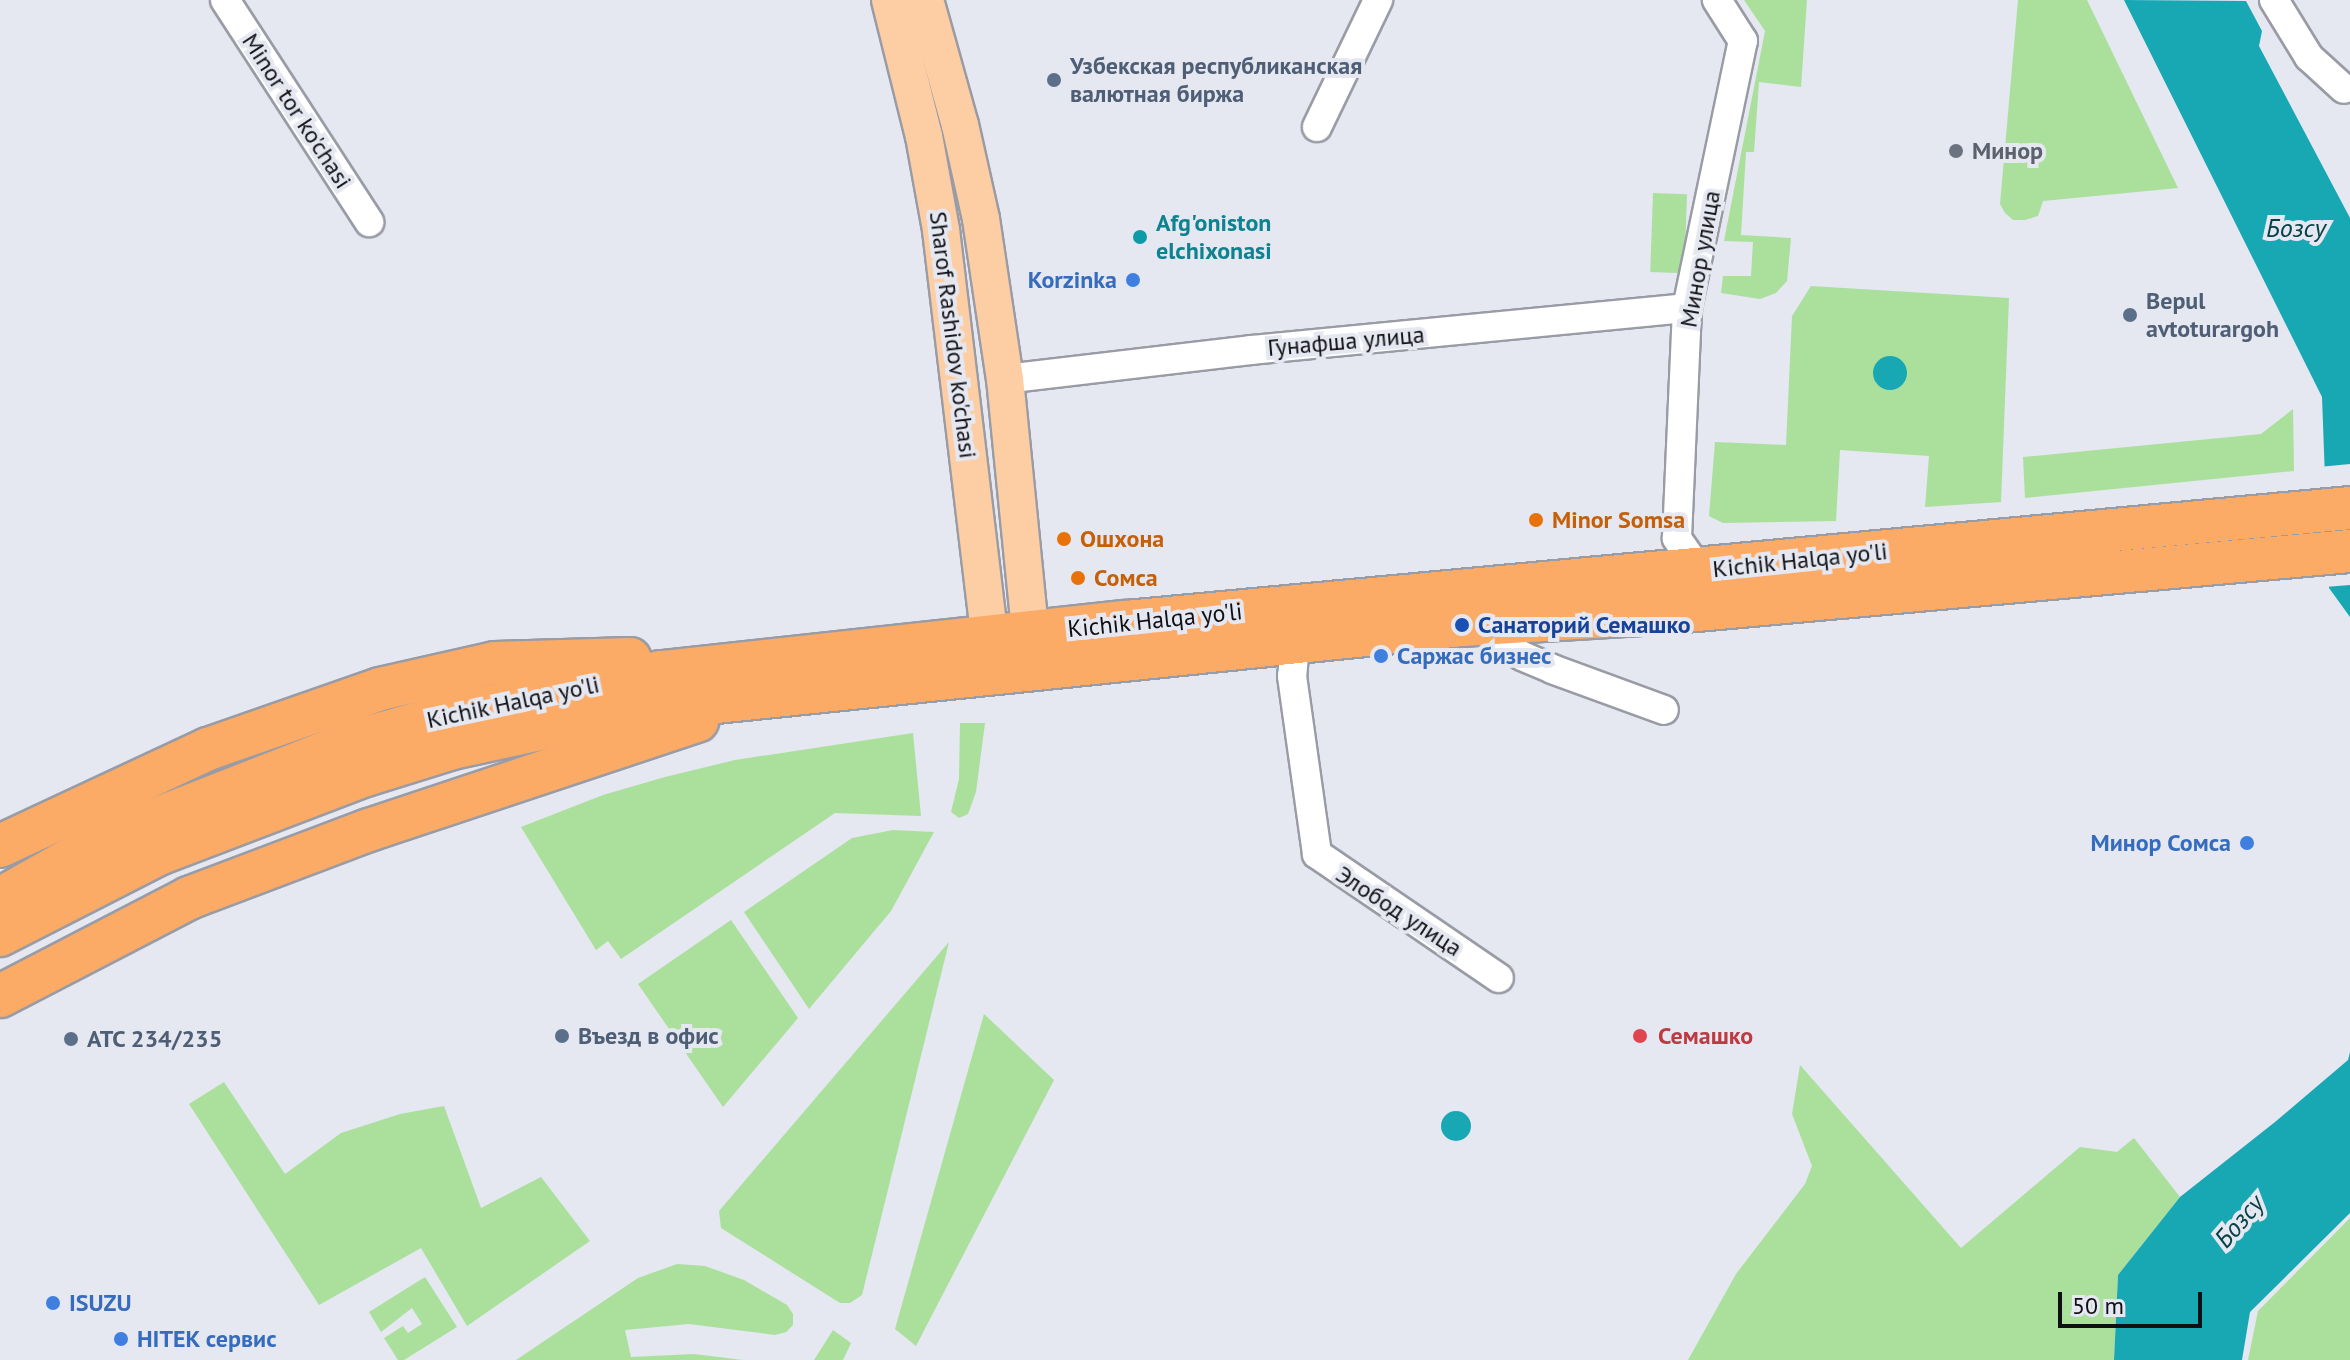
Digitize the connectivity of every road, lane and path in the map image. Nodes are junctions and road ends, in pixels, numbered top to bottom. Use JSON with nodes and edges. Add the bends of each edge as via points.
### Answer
{"nodes":[{"id":1,"x":225,"y":0,"type":"edge"},
{"id":2,"x":890,"y":0,"type":"edge"},
{"id":3,"x":925,"y":0,"type":"edge"},
{"id":4,"x":1378,"y":0,"type":"edge"},
{"id":5,"x":1717,"y":0,"type":"edge"},
{"id":6,"x":2274,"y":0,"type":"edge"},
{"id":7,"x":2344,"y":89,"type":"dead end"},
{"id":8,"x":1317,"y":127,"type":"dead end"},
{"id":9,"x":369,"y":222,"type":"dead end"},
{"id":10,"x":1687,"y":308,"type":"junction"},
{"id":11,"x":1005,"y":379,"type":"junction"},
{"id":12,"x":2350,"y":508,"type":"edge"},
{"id":13,"x":2350,"y":551,"type":"edge"},
{"id":14,"x":1835,"y":555,"type":"junction"},
{"id":15,"x":1699,"y":570,"type":"junction"},
{"id":16,"x":1840,"y":597,"type":"junction"},
{"id":17,"x":1475,"y":624,"type":"junction"},
{"id":18,"x":1295,"y":644,"type":"junction"},
{"id":19,"x":1032,"y":651,"type":"junction"},
{"id":20,"x":991,"y":655,"type":"junction"},
{"id":21,"x":770,"y":677,"type":"junction"},
{"id":22,"x":566,"y":705,"type":"junction"},
{"id":23,"x":1664,"y":710,"type":"dead end"},
{"id":24,"x":0,"y":846,"type":"edge"},
{"id":25,"x":0,"y":899,"type":"edge"},
{"id":26,"x":0,"y":935,"type":"edge"},
{"id":27,"x":1499,"y":978,"type":"dead end"},
{"id":28,"x":6,"y":987,"type":"edge"}],
"edges":[{"from":1,"to":9,"type":"street","name":"Minor tor ko'chasi"},
{"from":2,"to":20,"type":"main road","name":"Sharof Rashidov ko'chasi","via":[[941,230]]},
{"from":3,"to":11,"type":"main road","name":"Sharof Rashidov ko'chasi","via":[[981,219]]},
{"from":4,"to":8,"type":"street"},
{"from":5,"to":10,"type":"street","name":"Минор улица","via":[[1743,41]]},
{"from":6,"to":7,"type":"street","via":[[2309,57]]},
{"from":10,"to":11,"type":"street","name":"Гунафша улица"},
{"from":10,"to":15,"type":"street","name":"Минор улица","via":[[1677,538]]},
{"from":11,"to":19,"type":"main road","name":"Sharof Rashidov ko'chasi"},
{"from":12,"to":14,"type":"highway","name":"Kichik Halqa yo'li"},
{"from":13,"to":16,"type":"highway","name":"Kichik Halqa yo'li"},
{"from":14,"to":15,"type":"highway","name":"Kichik Halqa yo'li"},
{"from":14,"to":16,"type":"highway"},
{"from":15,"to":19,"type":"highway","name":"Kichik Halqa yo'li"},
{"from":16,"to":17,"type":"highway","name":"Kichik Halqa yo'li"},
{"from":17,"to":18,"type":"highway","name":"Kichik Halqa yo'li"},
{"from":17,"to":23,"type":"street","via":[[1542,665]]},
{"from":18,"to":19,"type":"highway","name":"Kichik Halqa yo'li"},
{"from":18,"to":27,"type":"street","name":"Элобод улица","via":[[1292,676],[1317,854]]},
{"from":19,"to":20,"type":"highway","name":"Kichik Halqa yo'li"},
{"from":20,"to":21,"type":"highway","name":"Kichik Halqa yo'li"},
{"from":21,"to":22,"type":"highway","name":"Kichik Halqa yo'li","via":[[662,672]]},
{"from":21,"to":24,"type":"highway","via":[[568,658],[455,669],[258,729]]},
{"from":21,"to":28,"type":"highway","via":[[189,898]]},
{"from":22,"to":25,"type":"highway","name":"Kichik Halqa yo'li","via":[[416,723],[318,755],[156,819]]},
{"from":22,"to":26,"type":"highway","name":"Kichik Halqa yo'li","via":[[156,855]]}]}
